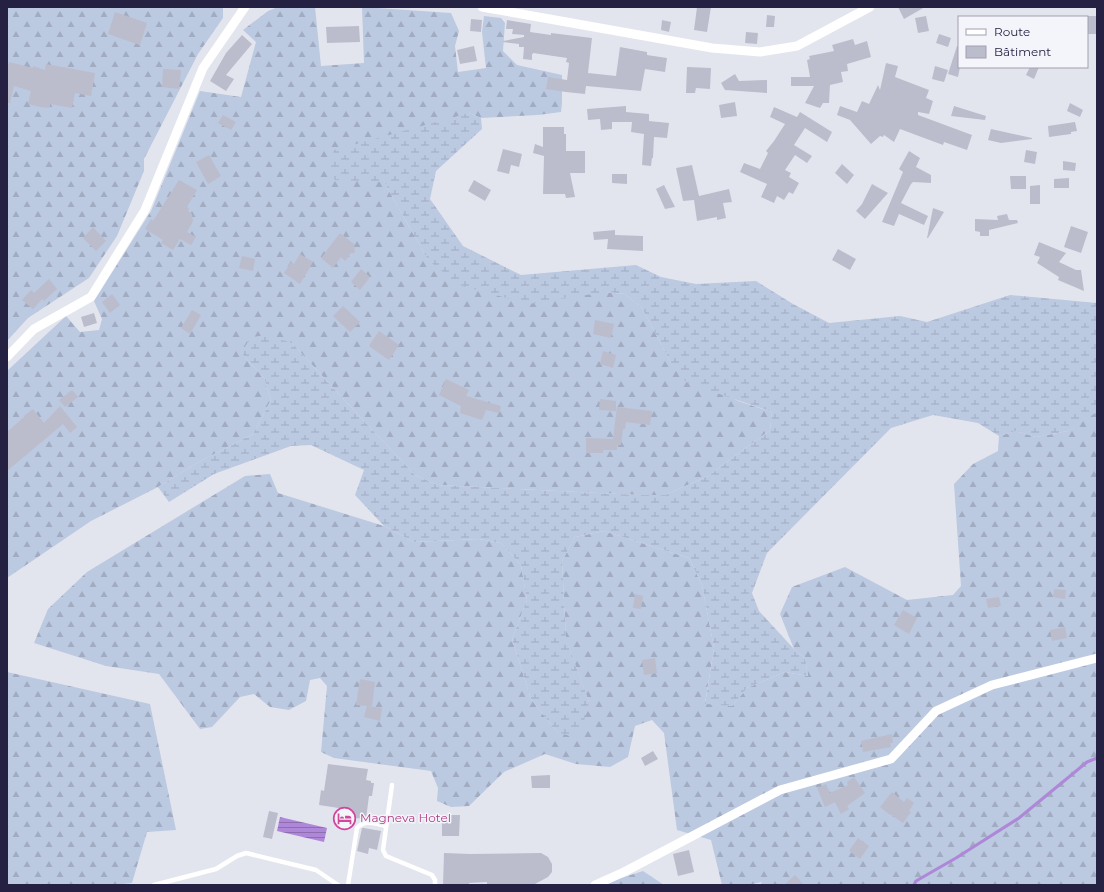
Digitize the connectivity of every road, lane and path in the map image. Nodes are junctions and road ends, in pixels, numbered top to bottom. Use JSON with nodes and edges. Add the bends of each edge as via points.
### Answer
{"nodes":[{"id":1,"x":244,"y":7,"type":"edge"},
{"id":2,"x":482,"y":7,"type":"edge"},
{"id":3,"x":870,"y":7,"type":"edge"},
{"id":4,"x":7,"y":357,"type":"edge"},
{"id":5,"x":1097,"y":658,"type":"edge"},
{"id":6,"x":392,"y":785,"type":"dead end"},
{"id":7,"x":386,"y":826,"type":"junction"},
{"id":8,"x":154,"y":885,"type":"edge"},
{"id":9,"x":338,"y":885,"type":"edge"},
{"id":10,"x":348,"y":885,"type":"edge"},
{"id":11,"x":435,"y":885,"type":"edge"},
{"id":12,"x":595,"y":885,"type":"edge"}],
"edges":[{"from":1,"to":4,"type":"street","via":[[203,68],[145,210],[91,297],[34,329]]},
{"from":2,"to":3,"type":"street","via":[[712,48],[760,52],[797,46]]},
{"from":5,"to":12,"type":"street","via":[[992,685],[936,711],[891,759],[780,790]]},
{"from":6,"to":7,"type":"lane"},
{"from":7,"to":10,"type":"lane","via":[[367,823],[357,828]]},
{"from":7,"to":11,"type":"lane","via":[[383,850],[386,856],[432,875]]},
{"from":8,"to":9,"type":"lane","via":[[216,869],[246,853],[316,870]]}]}
